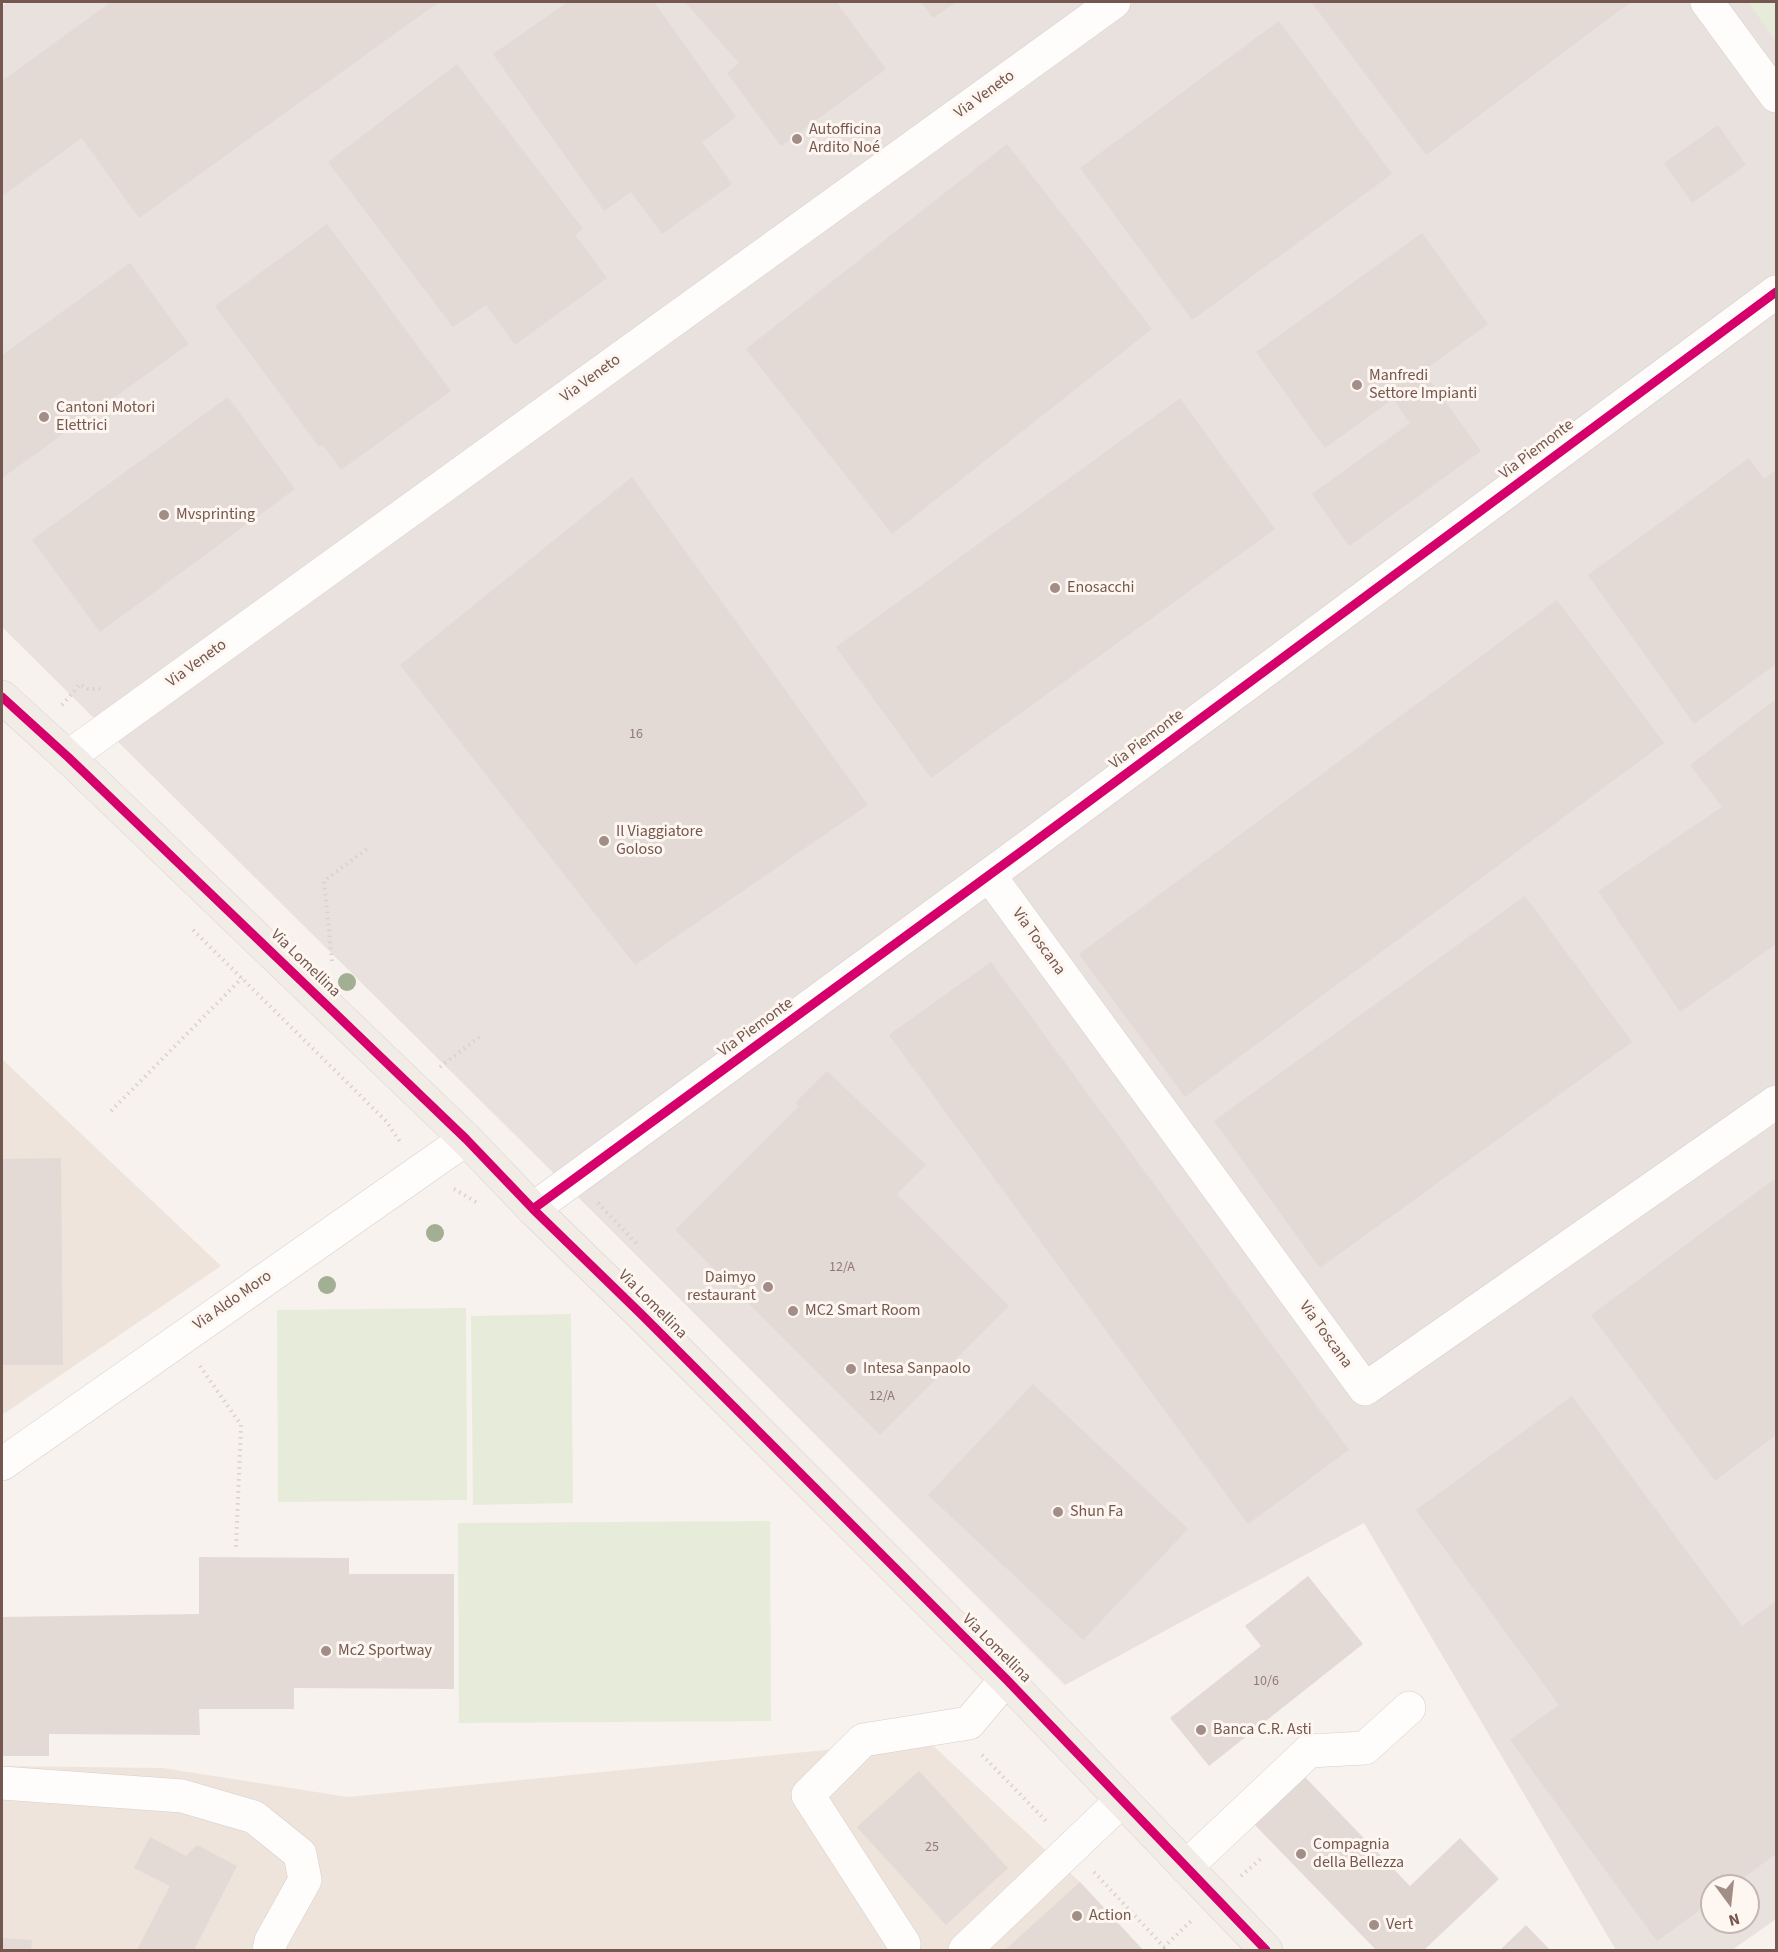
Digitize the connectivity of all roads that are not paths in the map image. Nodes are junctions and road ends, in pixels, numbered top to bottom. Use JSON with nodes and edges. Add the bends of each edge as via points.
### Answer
{"nodes":[{"id":1,"x":1114,"y":2,"type":"edge"},
{"id":2,"x":1707,"y":2,"type":"edge"},
{"id":3,"x":1776,"y":96,"type":"edge"},
{"id":4,"x":1776,"y":292,"type":"edge"},
{"id":5,"x":2,"y":697,"type":"edge"},
{"id":6,"x":68,"y":757,"type":"junction"},
{"id":7,"x":989,"y":875,"type":"junction"},
{"id":8,"x":1776,"y":1102,"type":"edge"},
{"id":9,"x":466,"y":1139,"type":"junction"},
{"id":10,"x":533,"y":1209,"type":"junction"},
{"id":11,"x":2,"y":1464,"type":"edge"},
{"id":12,"x":1006,"y":1679,"type":"junction"},
{"id":13,"x":1409,"y":1708,"type":"dead end"},
{"id":14,"x":2,"y":1783,"type":"edge"},
{"id":15,"x":1122,"y":1800,"type":"junction"},
{"id":16,"x":1186,"y":1867,"type":"junction"},
{"id":17,"x":903,"y":1944,"type":"dead end"},
{"id":18,"x":269,"y":1950,"type":"edge"},
{"id":19,"x":965,"y":1950,"type":"edge"},
{"id":20,"x":1266,"y":1950,"type":"edge"}],
"edges":[{"from":1,"to":6,"type":"street","name":"Via Veneto"},
{"from":2,"to":3,"type":"street"},
{"from":4,"to":7,"type":"street","name":"Via Piemonte"},
{"from":5,"to":6,"type":"main road","name":"Via Lomellina"},
{"from":6,"to":9,"type":"main road","name":"Via Lomellina"},
{"from":7,"to":8,"type":"street","name":"Via Toscana","via":[[1365,1389]]},
{"from":7,"to":10,"type":"street","name":"Via Piemonte"},
{"from":9,"to":10,"type":"main road","name":"Via Lomellina"},
{"from":9,"to":11,"type":"street","name":"Via Aldo Moro"},
{"from":10,"to":12,"type":"main road","name":"Via Lomellina"},
{"from":12,"to":15,"type":"main road","name":"Via Lomellina"},
{"from":12,"to":17,"type":"street","via":[[969,1723],[863,1740],[808,1795]]},
{"from":13,"to":16,"type":"street","via":[[1365,1748],[1309,1750]]},
{"from":14,"to":18,"type":"street","via":[[182,1796],[254,1817],[300,1854],[305,1880]]},
{"from":15,"to":16,"type":"main road","name":"Via Lomellina"},
{"from":15,"to":19,"type":"street"},
{"from":16,"to":20,"type":"main road","name":"Via Lomellina"}]}
